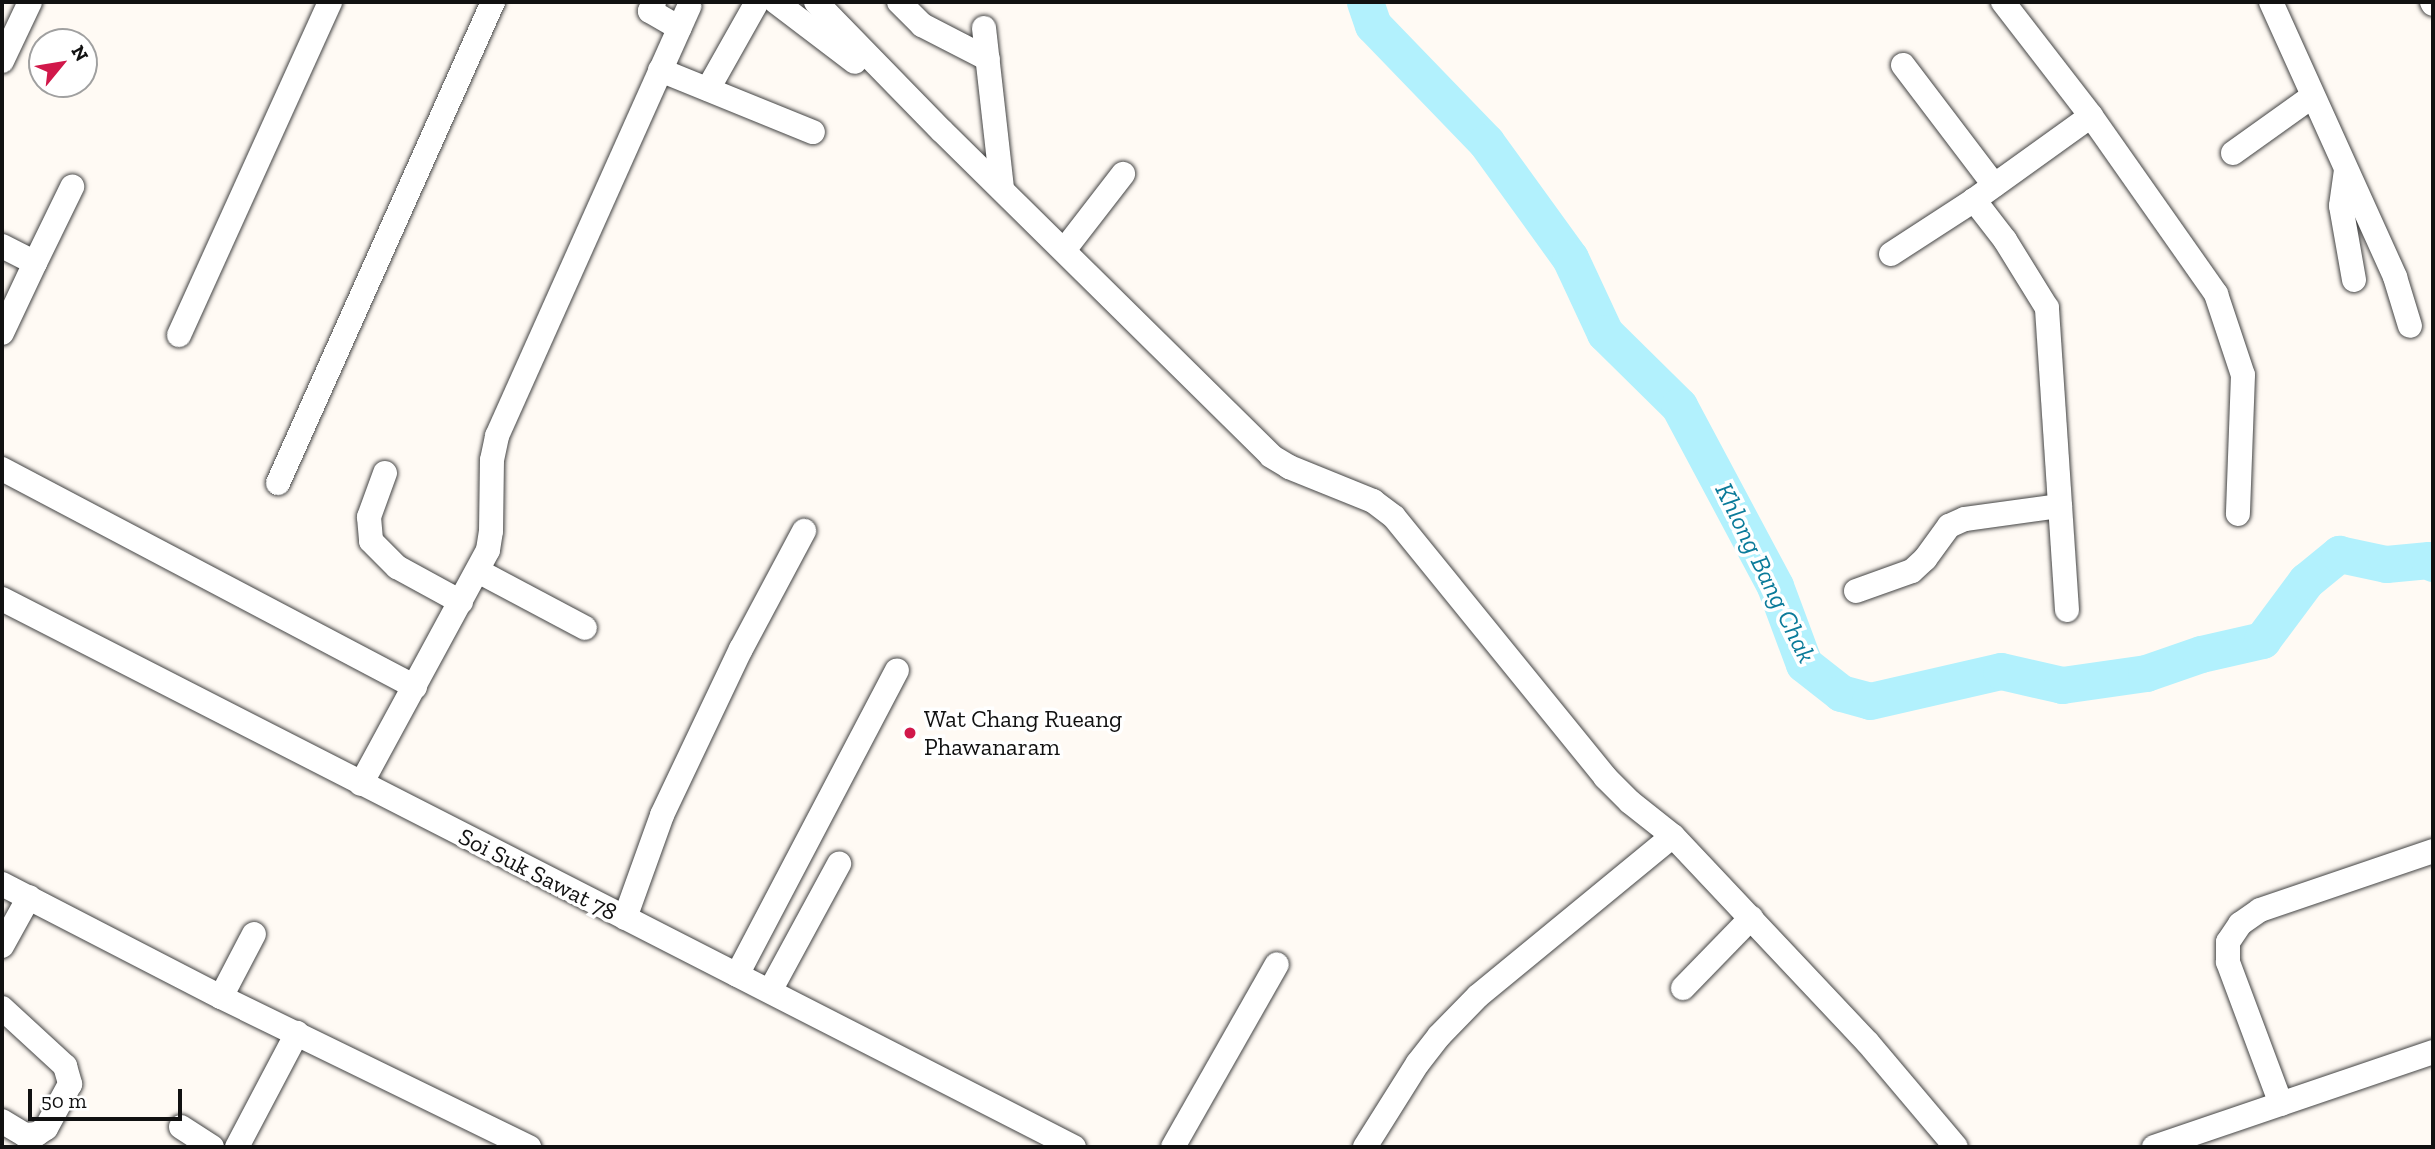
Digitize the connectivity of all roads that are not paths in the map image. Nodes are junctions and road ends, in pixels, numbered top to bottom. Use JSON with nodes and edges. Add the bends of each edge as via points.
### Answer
{"nodes":[{"id":1,"x":30,"y":2,"type":"edge"},
{"id":2,"x":330,"y":2,"type":"edge"},
{"id":3,"x":493,"y":2,"type":"edge"},
{"id":4,"x":757,"y":2,"type":"edge"},
{"id":5,"x":776,"y":2,"type":"edge"},
{"id":6,"x":816,"y":2,"type":"edge"},
{"id":7,"x":899,"y":2,"type":"edge"},
{"id":8,"x":2003,"y":2,"type":"edge"},
{"id":9,"x":2271,"y":2,"type":"edge"},
{"id":10,"x":645,"y":5,"type":"edge"},
{"id":11,"x":984,"y":29,"type":"dead end"},
{"id":12,"x":988,"y":59,"type":"junction"},
{"id":13,"x":2,"y":61,"type":"edge"},
{"id":14,"x":855,"y":62,"type":"dead end"},
{"id":15,"x":1903,"y":65,"type":"dead end"},
{"id":16,"x":660,"y":70,"type":"junction"},
{"id":17,"x":708,"y":89,"type":"junction"},
{"id":18,"x":2313,"y":96,"type":"junction"},
{"id":19,"x":2091,"y":116,"type":"junction"},
{"id":20,"x":813,"y":132,"type":"dead end"},
{"id":21,"x":2233,"y":153,"type":"dead end"},
{"id":22,"x":2346,"y":170,"type":"junction"},
{"id":23,"x":1123,"y":174,"type":"dead end"},
{"id":24,"x":72,"y":187,"type":"dead end"},
{"id":25,"x":1002,"y":189,"type":"junction"},
{"id":26,"x":1984,"y":193,"type":"junction"},
{"id":27,"x":2,"y":246,"type":"edge"},
{"id":28,"x":1065,"y":249,"type":"junction"},
{"id":29,"x":1891,"y":254,"type":"dead end"},
{"id":30,"x":35,"y":263,"type":"junction"},
{"id":31,"x":2354,"y":280,"type":"dead end"},
{"id":32,"x":2410,"y":326,"type":"dead end"},
{"id":33,"x":2,"y":333,"type":"edge"},
{"id":34,"x":179,"y":335,"type":"dead end"},
{"id":35,"x":2,"y":469,"type":"edge"},
{"id":36,"x":385,"y":473,"type":"dead end"},
{"id":37,"x":278,"y":483,"type":"dead end"},
{"id":38,"x":2060,"y":506,"type":"junction"},
{"id":39,"x":2238,"y":514,"type":"dead end"},
{"id":40,"x":804,"y":531,"type":"dead end"},
{"id":41,"x":478,"y":571,"type":"junction"},
{"id":42,"x":1856,"y":591,"type":"dead end"},
{"id":43,"x":2,"y":599,"type":"edge"},
{"id":44,"x":461,"y":601,"type":"junction"},
{"id":45,"x":2067,"y":610,"type":"dead end"},
{"id":46,"x":585,"y":628,"type":"dead end"},
{"id":47,"x":897,"y":670,"type":"dead end"},
{"id":48,"x":415,"y":687,"type":"junction"},
{"id":49,"x":361,"y":784,"type":"junction"},
{"id":50,"x":1673,"y":836,"type":"junction"},
{"id":51,"x":2433,"y":851,"type":"edge"},
{"id":52,"x":839,"y":864,"type":"dead end"},
{"id":53,"x":2,"y":884,"type":"edge"},
{"id":54,"x":29,"y":897,"type":"junction"},
{"id":55,"x":625,"y":918,"type":"junction"},
{"id":56,"x":1751,"y":918,"type":"junction"},
{"id":57,"x":254,"y":934,"type":"dead end"},
{"id":58,"x":2,"y":946,"type":"edge"},
{"id":59,"x":1277,"y":964,"type":"dead end"},
{"id":60,"x":737,"y":975,"type":"junction"},
{"id":61,"x":1683,"y":988,"type":"dead end"},
{"id":62,"x":770,"y":991,"type":"junction"},
{"id":63,"x":221,"y":996,"type":"junction"},
{"id":64,"x":2,"y":1008,"type":"edge"},
{"id":65,"x":297,"y":1033,"type":"junction"},
{"id":66,"x":2433,"y":1052,"type":"edge"},
{"id":67,"x":2281,"y":1104,"type":"junction"},
{"id":68,"x":2,"y":1121,"type":"edge"},
{"id":69,"x":181,"y":1127,"type":"dead end"},
{"id":70,"x":212,"y":1147,"type":"edge"},
{"id":71,"x":237,"y":1147,"type":"edge"},
{"id":72,"x":529,"y":1147,"type":"edge"},
{"id":73,"x":1074,"y":1147,"type":"edge"},
{"id":74,"x":1173,"y":1147,"type":"edge"},
{"id":75,"x":1365,"y":1147,"type":"edge"},
{"id":76,"x":1956,"y":1147,"type":"edge"},
{"id":77,"x":2154,"y":1147,"type":"edge"}],
"edges":[{"from":1,"to":13,"type":"street"},
{"from":2,"to":34,"type":"street"},
{"from":3,"to":37,"type":"street"},
{"from":4,"to":17,"type":"street"},
{"from":5,"to":14,"type":"street"},
{"from":6,"to":25,"type":"street"},
{"from":7,"to":12,"type":"street","via":[[922,24]]},
{"from":8,"to":19,"type":"street"},
{"from":9,"to":18,"type":"street"},
{"from":10,"to":16,"type":"street","via":[[684,17]]},
{"from":11,"to":12,"type":"street"},
{"from":12,"to":25,"type":"street"},
{"from":15,"to":26,"type":"street"},
{"from":16,"to":17,"type":"street"},
{"from":16,"to":41,"type":"street","via":[[497,436],[491,531]]},
{"from":17,"to":20,"type":"street"},
{"from":18,"to":21,"type":"street"},
{"from":18,"to":22,"type":"street"},
{"from":19,"to":26,"type":"street"},
{"from":19,"to":39,"type":"street","via":[[2216,294],[2243,375]]},
{"from":22,"to":31,"type":"street","via":[[2341,206]]},
{"from":22,"to":32,"type":"street","via":[[2395,277]]},
{"from":23,"to":28,"type":"street"},
{"from":24,"to":30,"type":"street"},
{"from":25,"to":28,"type":"street"},
{"from":26,"to":29,"type":"street"},
{"from":26,"to":38,"type":"street","via":[[2005,240],[2047,308]]},
{"from":27,"to":30,"type":"street"},
{"from":28,"to":50,"type":"street","via":[[1272,456],[1373,501],[1394,517],[1605,776]]},
{"from":30,"to":33,"type":"street"},
{"from":35,"to":48,"type":"street"},
{"from":36,"to":44,"type":"street","via":[[369,517],[371,541],[397,567]]},
{"from":38,"to":42,"type":"street","via":[[1965,519],[1949,526],[1912,570]]},
{"from":38,"to":45,"type":"street"},
{"from":40,"to":55,"type":"street","via":[[741,649],[662,816]]},
{"from":41,"to":44,"type":"street"},
{"from":41,"to":46,"type":"street"},
{"from":43,"to":49,"type":"street","name":"Soi Suk Sawat 78"},
{"from":44,"to":48,"type":"street"},
{"from":47,"to":60,"type":"street"},
{"from":48,"to":49,"type":"street"},
{"from":49,"to":55,"type":"street","name":"Soi Suk Sawat 78"},
{"from":50,"to":56,"type":"street"},
{"from":50,"to":75,"type":"street","via":[[1478,996],[1418,1063]]},
{"from":51,"to":67,"type":"street","via":[[2260,910],[2240,924],[2228,942],[2228,962]]},
{"from":52,"to":62,"type":"street"},
{"from":53,"to":54,"type":"street"},
{"from":54,"to":58,"type":"street"},
{"from":54,"to":63,"type":"street"},
{"from":55,"to":60,"type":"street","name":"Soi Suk Sawat 78"},
{"from":56,"to":61,"type":"street"},
{"from":56,"to":76,"type":"street","via":[[1868,1043]]},
{"from":57,"to":63,"type":"street"},
{"from":59,"to":74,"type":"street"},
{"from":60,"to":62,"type":"street","name":"Soi Suk Sawat 78"},
{"from":62,"to":73,"type":"street","name":"Soi Suk Sawat 78"},
{"from":63,"to":65,"type":"street"},
{"from":64,"to":68,"type":"street","via":[[65,1066],[70,1084],[46,1128],[37,1134],[25,1135]]},
{"from":65,"to":71,"type":"street"},
{"from":65,"to":72,"type":"street"},
{"from":66,"to":67,"type":"street"},
{"from":67,"to":77,"type":"street"},
{"from":69,"to":70,"type":"street"}]}
